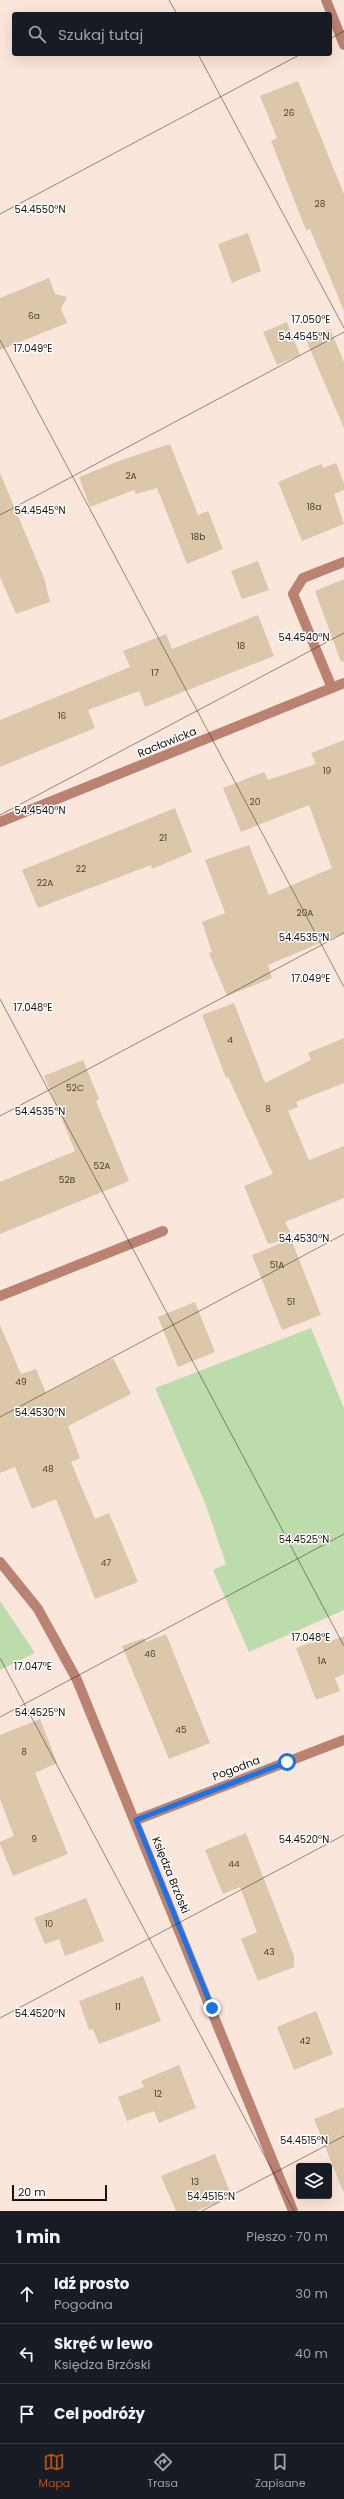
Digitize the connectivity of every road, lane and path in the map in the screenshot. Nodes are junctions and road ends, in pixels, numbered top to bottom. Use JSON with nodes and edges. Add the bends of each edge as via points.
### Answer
{"nodes":[{"id":1,"x":326,"y":0,"type":"edge"},
{"id":2,"x":331,"y":12,"type":"edge"},
{"id":3,"x":332,"y":15,"type":"edge"},
{"id":4,"x":344,"y":45,"type":"edge"},
{"id":5,"x":344,"y":562,"type":"edge"},
{"id":6,"x":344,"y":683,"type":"edge"},
{"id":7,"x":332,"y":688,"type":"junction"},
{"id":8,"x":0,"y":822,"type":"edge"},
{"id":9,"x":163,"y":1231,"type":"dead end"},
{"id":10,"x":0,"y":1296,"type":"edge"},
{"id":11,"x":0,"y":1562,"type":"edge"},
{"id":12,"x":344,"y":1740,"type":"edge"},
{"id":13,"x":136,"y":1820,"type":"junction"},
{"id":14,"x":293,"y":2211,"type":"edge"}],
"edges":[{"from":1,"to":2,"type":"street"},
{"from":3,"to":4,"type":"street"},
{"from":5,"to":7,"type":"street","via":[[303,578],[293,594]]},
{"from":6,"to":7,"type":"street","name":"Racławicka"},
{"from":7,"to":8,"type":"street","name":"Racławicka"},
{"from":9,"to":10,"type":"street"},
{"from":11,"to":13,"type":"street","name":"Księdza Brzóski","via":[[38,1609],[78,1680]]},
{"from":12,"to":13,"type":"street","name":"Pogodna"},
{"from":13,"to":14,"type":"street","name":"Księdza Brzóski"}]}
